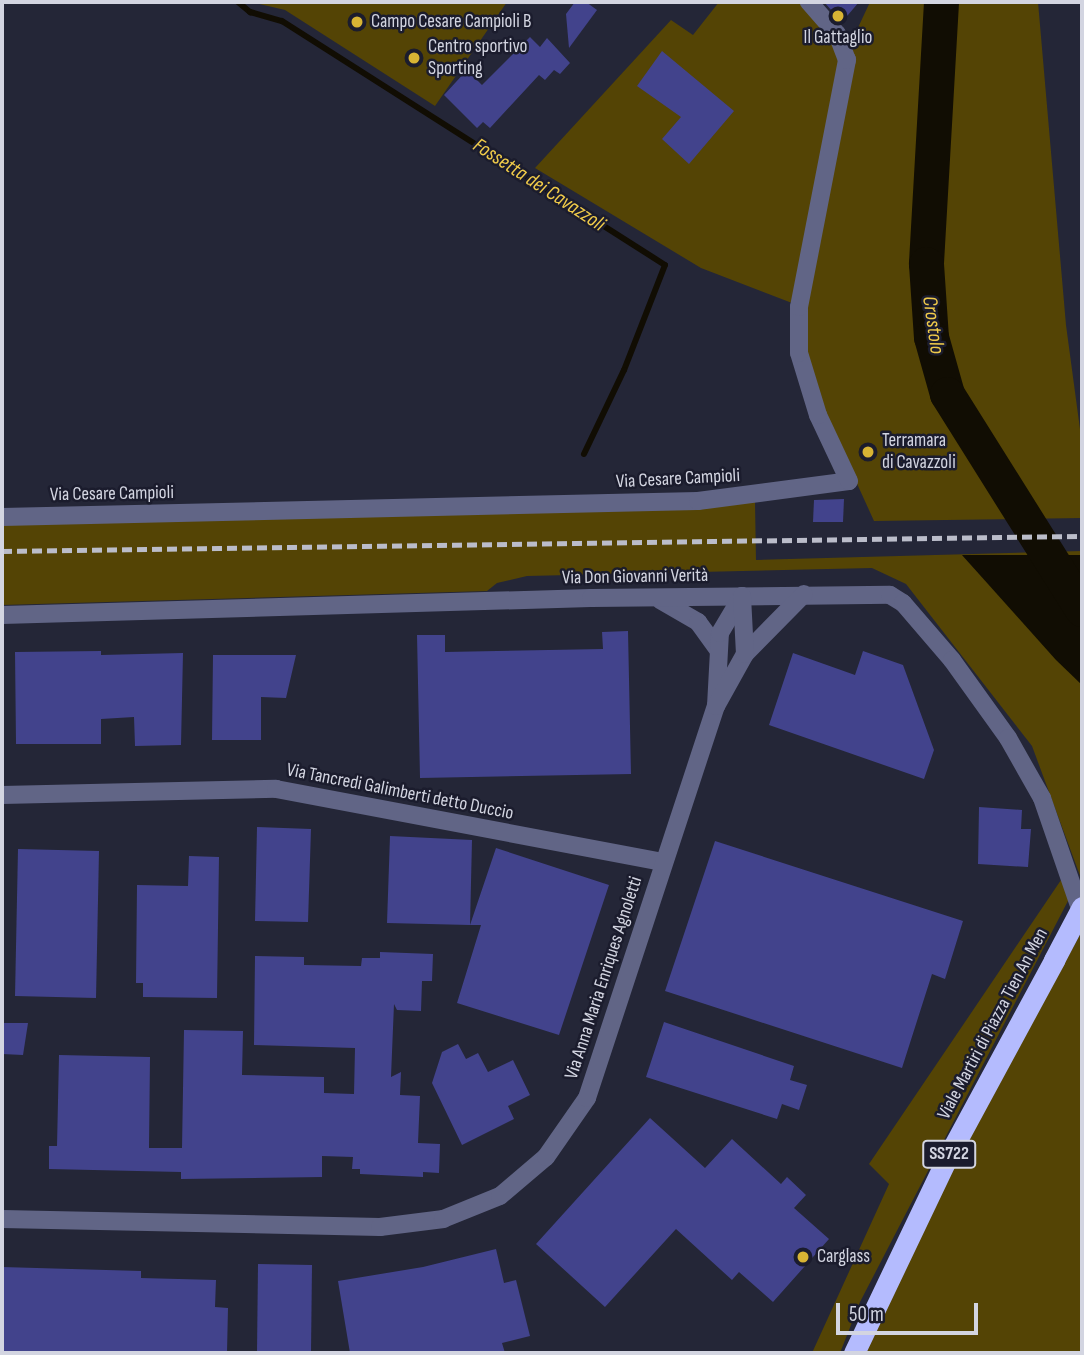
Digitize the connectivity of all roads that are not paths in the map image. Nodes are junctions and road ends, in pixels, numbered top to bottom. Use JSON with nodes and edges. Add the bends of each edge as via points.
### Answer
{"nodes":[{"id":1,"x":809,"y":2,"type":"edge"},
{"id":2,"x":2,"y":517,"type":"edge"},
{"id":3,"x":804,"y":594,"type":"junction"},
{"id":4,"x":742,"y":596,"type":"junction"},
{"id":5,"x":657,"y":598,"type":"junction"},
{"id":6,"x":2,"y":615,"type":"edge"},
{"id":7,"x":717,"y":648,"type":"junction"},
{"id":8,"x":745,"y":654,"type":"junction"},
{"id":9,"x":716,"y":706,"type":"junction"},
{"id":10,"x":2,"y":795,"type":"edge"},
{"id":11,"x":663,"y":862,"type":"junction"},
{"id":12,"x":1082,"y":907,"type":"edge"},
{"id":13,"x":1082,"y":914,"type":"edge"},
{"id":14,"x":2,"y":1219,"type":"edge"},
{"id":15,"x":854,"y":1353,"type":"edge"}],
"edges":[{"from":1,"to":2,"type":"street","name":"Via Cesare Campioli","via":[[839,37],[847,60],[799,307],[799,353],[818,415],[849,481],[698,501]]},
{"from":3,"to":4,"type":"street","name":"Via Don Giovanni Verità"},
{"from":3,"to":8,"type":"street","name":"Via Anna Maria Enriques Agnoletti"},
{"from":3,"to":13,"type":"street","name":"Via Don Giovanni Verità","via":[[884,594],[911,613],[990,712],[1032,778]]},
{"from":4,"to":5,"type":"street","name":"Via Don Giovanni Verità"},
{"from":4,"to":7,"type":"street","name":"Via Anna Maria Enriques Agnoletti","via":[[722,625]]},
{"from":4,"to":8,"type":"street"},
{"from":5,"to":6,"type":"street","name":"Via Don Giovanni Verità"},
{"from":5,"to":7,"type":"street","via":[[690,615]]},
{"from":7,"to":9,"type":"street","name":"Via Anna Maria Enriques Agnoletti"},
{"from":8,"to":9,"type":"street","name":"Via Anna Maria Enriques Agnoletti"},
{"from":9,"to":11,"type":"street","name":"Via Anna Maria Enriques Agnoletti"},
{"from":10,"to":11,"type":"street","name":"Via Tancredi Galimberti detto Duccio","via":[[276,789]]},
{"from":11,"to":14,"type":"street","name":"Via Anna Maria Enriques Agnoletti","via":[[587,1098],[546,1157],[500,1196],[443,1219],[380,1227]]},
{"from":12,"to":15,"type":"highway","name":"Viale Martiri di Piazza Tien An Men","number":"SS722","bridge":true,"via":[[945,1162]]}]}
